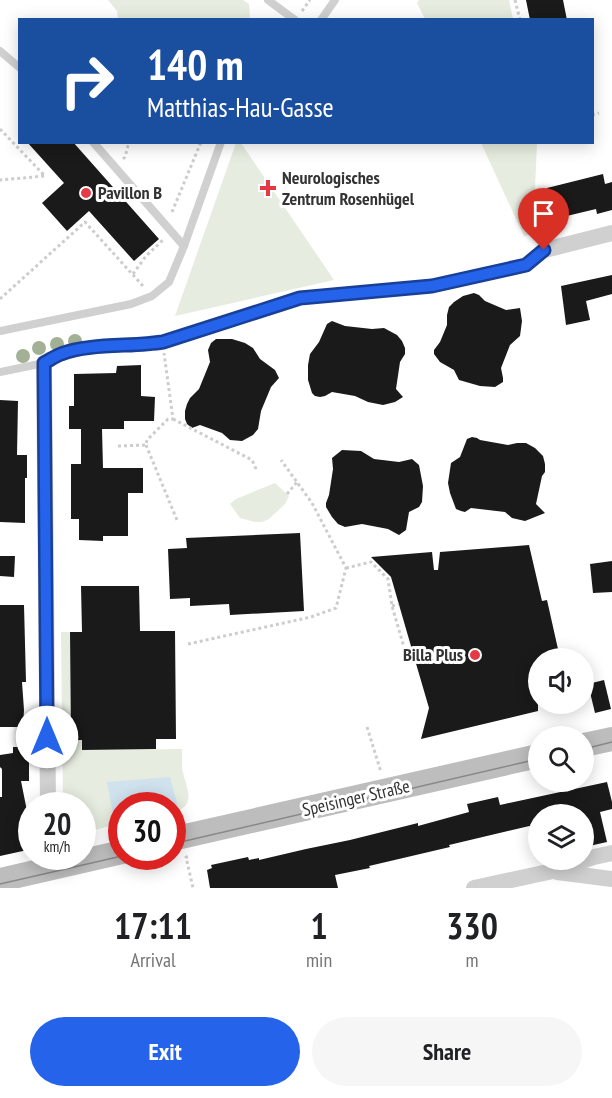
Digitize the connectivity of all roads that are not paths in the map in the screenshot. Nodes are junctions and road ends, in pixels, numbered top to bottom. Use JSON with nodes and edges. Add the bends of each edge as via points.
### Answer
{"nodes":[{"id":1,"x":268,"y":0,"type":"edge"},
{"id":2,"x":335,"y":0,"type":"edge"},
{"id":3,"x":292,"y":18,"type":"edge"},
{"id":4,"x":322,"y":18,"type":"edge"},
{"id":5,"x":0,"y":51,"type":"edge"},
{"id":6,"x":18,"y":66,"type":"edge"},
{"id":7,"x":95,"y":144,"type":"edge"},
{"id":8,"x":220,"y":144,"type":"edge"},
{"id":9,"x":612,"y":233,"type":"edge"},
{"id":10,"x":184,"y":246,"type":"junction"},
{"id":11,"x":544,"y":250,"type":"joint"},
{"id":12,"x":0,"y":331,"type":"edge"},
{"id":13,"x":44,"y":363,"type":"junction"},
{"id":14,"x":0,"y":372,"type":"edge"},
{"id":15,"x":612,"y":739,"type":"edge"},
{"id":16,"x":594,"y":743,"type":"edge"},
{"id":17,"x":528,"y":758,"type":"edge"},
{"id":18,"x":48,"y":792,"type":"edge"},
{"id":19,"x":186,"y":836,"type":"edge"},
{"id":20,"x":612,"y":853,"type":"edge"},
{"id":21,"x":28,"y":870,"type":"edge"},
{"id":22,"x":553,"y":871,"type":"junction"},
{"id":23,"x":612,"y":879,"type":"edge"},
{"id":24,"x":0,"y":880,"type":"edge"},
{"id":25,"x":474,"y":888,"type":"edge"},
{"id":26,"x":549,"y":888,"type":"edge"}],
"edges":[{"from":1,"to":3,"type":"lane"},
{"from":2,"to":4,"type":"lane"},
{"from":5,"to":6,"type":"lane"},
{"from":7,"to":10,"type":"lane"},
{"from":8,"to":10,"type":"lane"},
{"from":9,"to":11,"type":"street"},
{"from":10,"to":12,"type":"lane","via":[[169,282],[152,296],[131,304]]},
{"from":11,"to":13,"type":"lane","via":[[526,265],[432,286],[300,298],[163,342],[83,349]]},
{"from":13,"to":14,"type":"lane"},
{"from":13,"to":18,"type":"street"},
{"from":15,"to":16,"type":"main road"},
{"from":17,"to":19,"type":"main road","name":"Speisinger Straße"},
{"from":20,"to":22,"type":"street"},
{"from":21,"to":24,"type":"main road"},
{"from":22,"to":23,"type":"street"},
{"from":22,"to":25,"type":"street"},
{"from":22,"to":26,"type":"street"}]}
